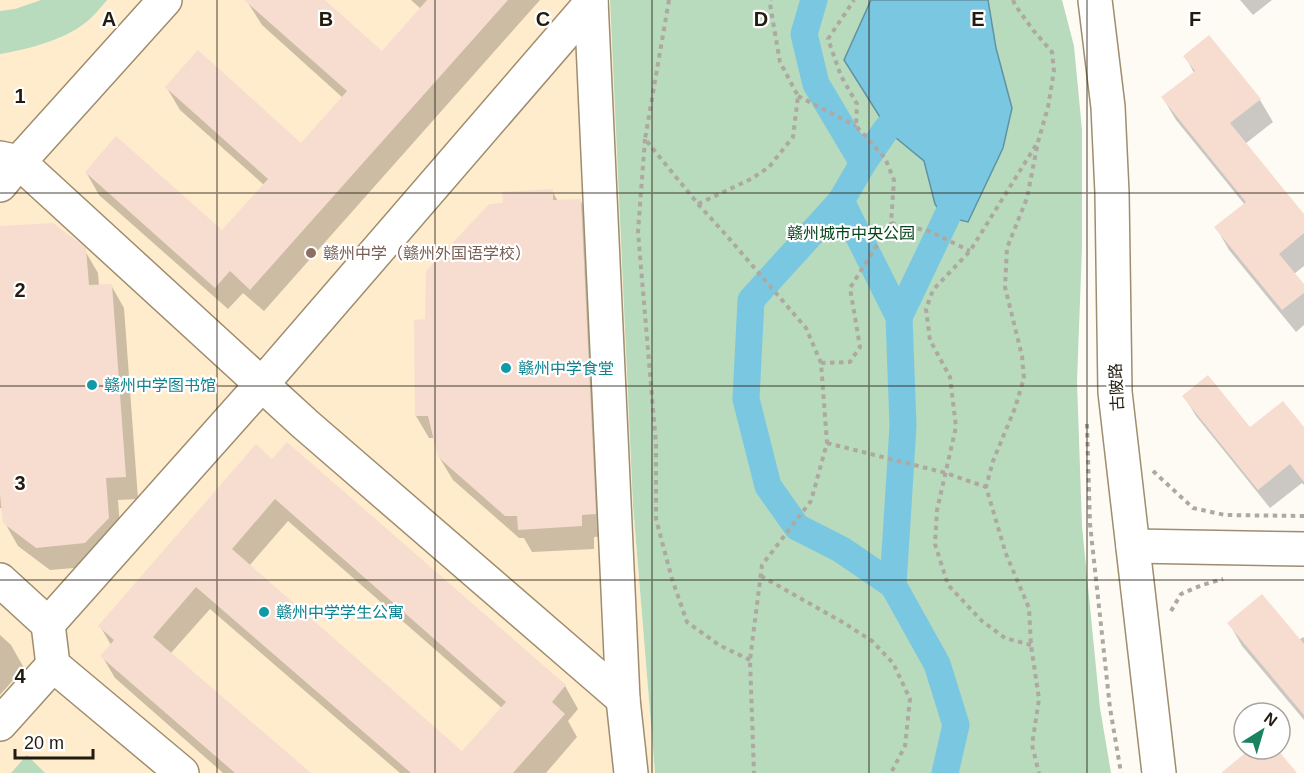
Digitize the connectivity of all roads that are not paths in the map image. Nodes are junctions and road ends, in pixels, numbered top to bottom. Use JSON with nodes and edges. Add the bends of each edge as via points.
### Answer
{"nodes":[{"id":1,"x":165,"y":0,"type":"edge"},
{"id":2,"x":1095,"y":0,"type":"edge"},
{"id":3,"x":591,"y":2,"type":"edge"},
{"id":4,"x":6,"y":168,"type":"edge"},
{"id":5,"x":262,"y":384,"type":"junction"},
{"id":6,"x":1133,"y":546,"type":"junction"},
{"id":7,"x":1304,"y":549,"type":"edge"},
{"id":8,"x":0,"y":580,"type":"edge"},
{"id":9,"x":48,"y":624,"type":"junction"},
{"id":10,"x":53,"y":666,"type":"junction"},
{"id":11,"x":623,"y":699,"type":"junction"},
{"id":12,"x":0,"y":724,"type":"edge"},
{"id":13,"x":182,"y":773,"type":"edge"},
{"id":14,"x":632,"y":773,"type":"edge"},
{"id":15,"x":1159,"y":773,"type":"edge"}],
"edges":[{"from":1,"to":4,"type":"street"},
{"from":2,"to":6,"type":"street","name":"古陂路","via":[[1108,107],[1115,392]]},
{"from":3,"to":5,"type":"street"},
{"from":3,"to":11,"type":"street"},
{"from":4,"to":5,"type":"street"},
{"from":5,"to":9,"type":"street"},
{"from":5,"to":11,"type":"street"},
{"from":6,"to":7,"type":"street"},
{"from":6,"to":15,"type":"street","name":"古陂路"},
{"from":8,"to":9,"type":"street"},
{"from":9,"to":10,"type":"street"},
{"from":10,"to":12,"type":"street"},
{"from":10,"to":13,"type":"street"},
{"from":11,"to":14,"type":"street"}]}
